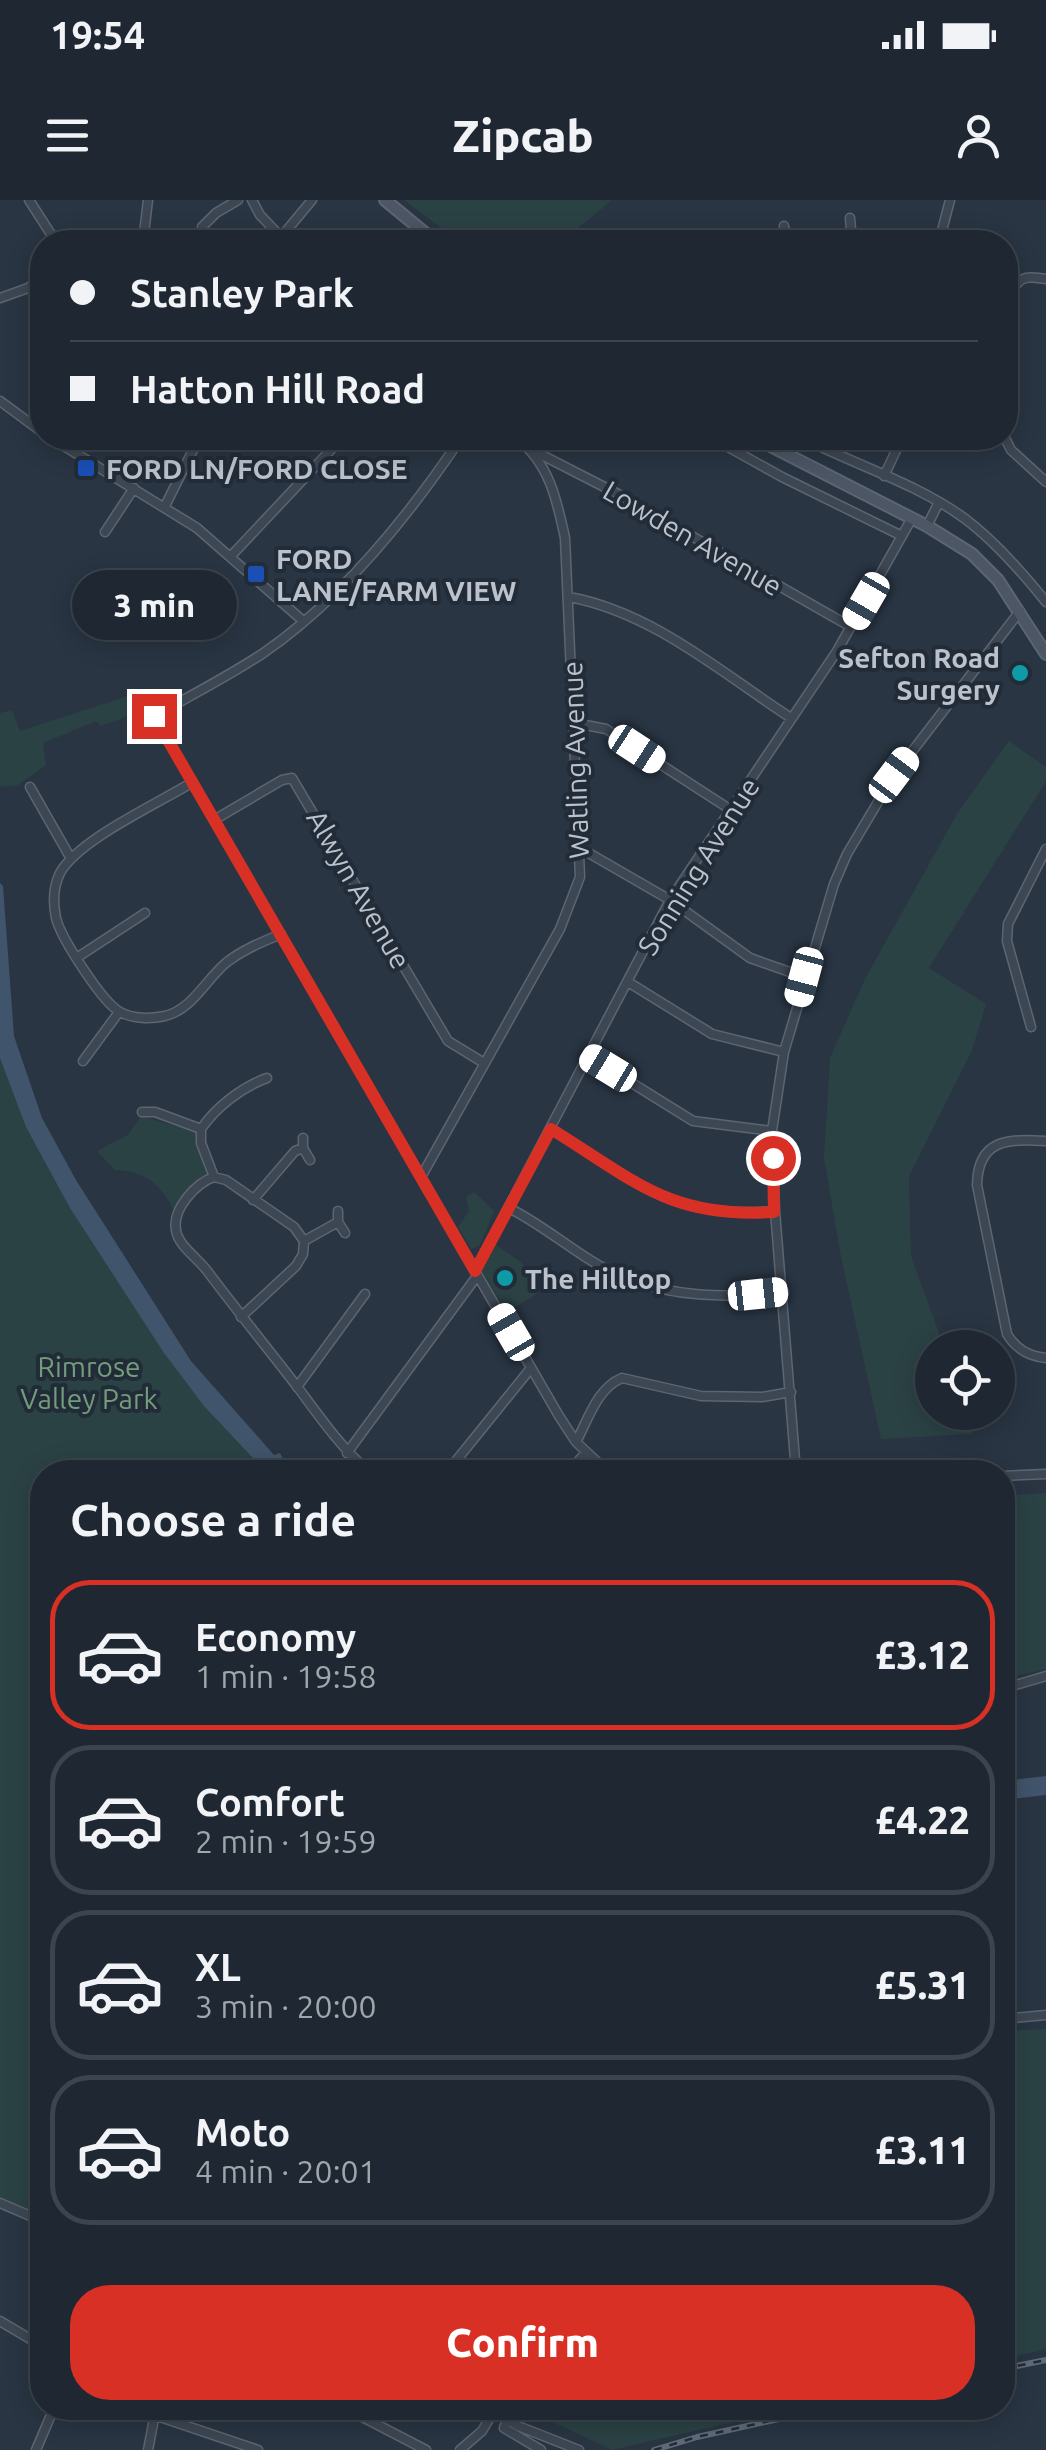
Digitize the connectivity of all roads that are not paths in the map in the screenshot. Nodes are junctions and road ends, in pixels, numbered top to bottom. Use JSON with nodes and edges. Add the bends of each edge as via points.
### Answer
{"nodes":[{"id":1,"x":29,"y":200,"type":"edge"},
{"id":2,"x":148,"y":200,"type":"edge"},
{"id":3,"x":238,"y":200,"type":"edge"},
{"id":4,"x":252,"y":200,"type":"edge"},
{"id":5,"x":312,"y":200,"type":"edge"},
{"id":6,"x":384,"y":200,"type":"edge"},
{"id":7,"x":950,"y":200,"type":"edge"},
{"id":8,"x":850,"y":218,"type":"dead end"},
{"id":9,"x":784,"y":226,"type":"dead end"},
{"id":10,"x":202,"y":227,"type":"dead end"},
{"id":11,"x":48,"y":230,"type":"edge"},
{"id":12,"x":144,"y":230,"type":"edge"},
{"id":13,"x":271,"y":230,"type":"edge"},
{"id":14,"x":287,"y":230,"type":"edge"},
{"id":15,"x":421,"y":230,"type":"edge"},
{"id":16,"x":784,"y":230,"type":"edge"},
{"id":17,"x":851,"y":230,"type":"edge"},
{"id":18,"x":942,"y":230,"type":"edge"},
{"id":19,"x":1046,"y":279,"type":"edge"},
{"id":20,"x":1018,"y":280,"type":"edge"},
{"id":21,"x":30,"y":286,"type":"edge"},
{"id":22,"x":0,"y":298,"type":"edge"},
{"id":23,"x":0,"y":401,"type":"edge"},
{"id":24,"x":30,"y":423,"type":"edge"},
{"id":25,"x":70,"y":450,"type":"edge"},
{"id":26,"x":193,"y":450,"type":"edge"},
{"id":27,"x":331,"y":450,"type":"edge"},
{"id":28,"x":452,"y":450,"type":"edge"},
{"id":29,"x":733,"y":450,"type":"edge"},
{"id":30,"x":779,"y":450,"type":"edge"},
{"id":31,"x":829,"y":450,"type":"edge"},
{"id":32,"x":896,"y":450,"type":"edge"},
{"id":33,"x":1010,"y":450,"type":"edge"},
{"id":34,"x":534,"y":451,"type":"joint"},
{"id":35,"x":884,"y":476,"type":"junction"},
{"id":36,"x":1046,"y":482,"type":"edge"},
{"id":37,"x":134,"y":488,"type":"junction"},
{"id":38,"x":939,"y":502,"type":"junction"},
{"id":39,"x":165,"y":506,"type":"junction"},
{"id":40,"x":912,"y":518,"type":"junction"},
{"id":41,"x":927,"y":526,"type":"junction"},
{"id":42,"x":105,"y":532,"type":"dead end"},
{"id":43,"x":902,"y":536,"type":"junction"},
{"id":44,"x":231,"y":556,"type":"junction"},
{"id":45,"x":569,"y":597,"type":"junction"},
{"id":46,"x":1046,"y":602,"type":"edge"},
{"id":47,"x":1020,"y":611,"type":"junction"},
{"id":48,"x":302,"y":620,"type":"junction"},
{"id":49,"x":851,"y":627,"type":"junction"},
{"id":50,"x":1046,"y":654,"type":"edge"},
{"id":51,"x":792,"y":718,"type":"junction"},
{"id":52,"x":575,"y":723,"type":"junction"},
{"id":53,"x":191,"y":783,"type":"junction"},
{"id":54,"x":30,"y":787,"type":"dead end"},
{"id":55,"x":732,"y":810,"type":"junction"},
{"id":56,"x":214,"y":820,"type":"junction"},
{"id":57,"x":580,"y":848,"type":"junction"},
{"id":58,"x":1046,"y":849,"type":"edge"},
{"id":59,"x":70,"y":857,"type":"junction"},
{"id":60,"x":670,"y":900,"type":"junction"},
{"id":61,"x":145,"y":913,"type":"dead end"},
{"id":62,"x":281,"y":934,"type":"junction"},
{"id":63,"x":78,"y":957,"type":"junction"},
{"id":64,"x":804,"y":977,"type":"junction"},
{"id":65,"x":628,"y":982,"type":"junction"},
{"id":66,"x":120,"y":1012,"type":"junction"},
{"id":67,"x":1031,"y":1027,"type":"dead end"},
{"id":68,"x":784,"y":1052,"type":"junction"},
{"id":69,"x":590,"y":1057,"type":"junction"},
{"id":70,"x":83,"y":1061,"type":"dead end"},
{"id":71,"x":484,"y":1063,"type":"junction"},
{"id":72,"x":267,"y":1078,"type":"dead end"},
{"id":73,"x":142,"y":1112,"type":"dead end"},
{"id":74,"x":551,"y":1129,"type":"junction"},
{"id":75,"x":201,"y":1130,"type":"junction"},
{"id":76,"x":772,"y":1132,"type":"junction"},
{"id":77,"x":1046,"y":1142,"type":"edge"},
{"id":78,"x":310,"y":1160,"type":"dead end"},
{"id":79,"x":214,"y":1177,"type":"junction"},
{"id":80,"x":420,"y":1177,"type":"junction"},
{"id":81,"x":253,"y":1200,"type":"junction"},
{"id":82,"x":510,"y":1208,"type":"junction"},
{"id":83,"x":338,"y":1210,"type":"dead end"},
{"id":84,"x":774,"y":1212,"type":"junction"},
{"id":85,"x":338,"y":1222,"type":"junction"},
{"id":86,"x":345,"y":1233,"type":"dead end"},
{"id":87,"x":304,"y":1241,"type":"junction"},
{"id":88,"x":476,"y":1274,"type":"junction"},
{"id":89,"x":784,"y":1292,"type":"junction"},
{"id":90,"x":365,"y":1294,"type":"dead end"},
{"id":91,"x":241,"y":1317,"type":"junction"},
{"id":92,"x":1046,"y":1358,"type":"edge"},
{"id":93,"x":531,"y":1368,"type":"junction"},
{"id":94,"x":297,"y":1386,"type":"junction"},
{"id":95,"x":790,"y":1392,"type":"junction"},
{"id":96,"x":576,"y":1442,"type":"junction"},
{"id":97,"x":586,"y":1452,"type":"junction"},
{"id":98,"x":348,"y":1453,"type":"junction"},
{"id":99,"x":355,"y":1460,"type":"edge"},
{"id":100,"x":457,"y":1460,"type":"edge"},
{"id":101,"x":579,"y":1460,"type":"edge"},
{"id":102,"x":595,"y":1460,"type":"edge"},
{"id":103,"x":795,"y":1460,"type":"edge"},
{"id":104,"x":1046,"y":1474,"type":"edge"},
{"id":105,"x":1015,"y":1475,"type":"edge"},
{"id":106,"x":1046,"y":1676,"type":"edge"},
{"id":107,"x":1015,"y":1685,"type":"edge"},
{"id":108,"x":1046,"y":2016,"type":"edge"},
{"id":109,"x":1015,"y":2017,"type":"edge"},
{"id":110,"x":0,"y":2204,"type":"edge"},
{"id":111,"x":30,"y":2216,"type":"edge"},
{"id":112,"x":0,"y":2320,"type":"edge"},
{"id":113,"x":30,"y":2339,"type":"edge"},
{"id":114,"x":49,"y":2420,"type":"edge"},
{"id":115,"x":153,"y":2420,"type":"edge"},
{"id":116,"x":179,"y":2420,"type":"edge"},
{"id":117,"x":368,"y":2420,"type":"edge"},
{"id":118,"x":486,"y":2420,"type":"edge"},
{"id":119,"x":507,"y":2420,"type":"edge"},
{"id":120,"x":509,"y":2420,"type":"edge"},
{"id":121,"x":36,"y":2450,"type":"edge"},
{"id":122,"x":148,"y":2450,"type":"edge"},
{"id":123,"x":258,"y":2450,"type":"edge"},
{"id":124,"x":426,"y":2450,"type":"edge"},
{"id":125,"x":460,"y":2450,"type":"edge"},
{"id":126,"x":541,"y":2450,"type":"edge"},
{"id":127,"x":579,"y":2450,"type":"edge"}],
"edges":[{"from":1,"to":11,"type":"street"},
{"from":2,"to":12,"type":"street"},
{"from":3,"to":10,"type":"street"},
{"from":4,"to":13,"type":"street"},
{"from":5,"to":14,"type":"street"},
{"from":6,"to":15,"type":"main road"},
{"from":7,"to":18,"type":"street"},
{"from":8,"to":17,"type":"street"},
{"from":9,"to":16,"type":"street"},
{"from":19,"to":20,"type":"street"},
{"from":21,"to":22,"type":"street"},
{"from":23,"to":24,"type":"street"},
{"from":25,"to":37,"type":"street"},
{"from":26,"to":39,"type":"street"},
{"from":27,"to":44,"type":"street"},
{"from":28,"to":48,"type":"street","via":[[380,543]]},
{"from":29,"to":43,"type":"street"},
{"from":30,"to":40,"type":"main road"},
{"from":31,"to":35,"type":"street"},
{"from":32,"to":35,"type":"street"},
{"from":33,"to":36,"type":"street"},
{"from":34,"to":45,"type":"street","name":"Watling Avenue","via":[[559,508]]},
{"from":34,"to":49,"type":"street","name":"Lowden Avenue"},
{"from":35,"to":38,"type":"street"},
{"from":37,"to":39,"type":"street"},
{"from":37,"to":42,"type":"street"},
{"from":38,"to":41,"type":"street"},
{"from":38,"to":46,"type":"street","via":[[998,548]]},
{"from":39,"to":44,"type":"street"},
{"from":40,"to":41,"type":"main road"},
{"from":40,"to":43,"type":"street","name":"Sonning Avenue"},
{"from":41,"to":47,"type":"main road","via":[[972,554]]},
{"from":43,"to":49,"type":"street","name":"Sonning Avenue"},
{"from":44,"to":48,"type":"street"},
{"from":45,"to":51,"type":"street","via":[[606,606],[671,638]]},
{"from":45,"to":52,"type":"street","name":"Watling Avenue"},
{"from":47,"to":50,"type":"main road"},
{"from":47,"to":64,"type":"street","via":[[873,806],[834,884]]},
{"from":48,"to":53,"type":"street","via":[[264,652],[154,716]]},
{"from":49,"to":51,"type":"street","name":"Sonning Avenue"},
{"from":51,"to":55,"type":"street","name":"Sonning Avenue"},
{"from":52,"to":55,"type":"street","via":[[606,729]]},
{"from":52,"to":57,"type":"street","name":"Watling Avenue"},
{"from":53,"to":56,"type":"street"},
{"from":53,"to":59,"type":"street"},
{"from":54,"to":59,"type":"street"},
{"from":55,"to":60,"type":"street","name":"Sonning Avenue"},
{"from":56,"to":62,"type":"street"},
{"from":56,"to":71,"type":"street","name":"Alwyn Avenue","via":[[292,778],[448,1041]]},
{"from":57,"to":60,"type":"street"},
{"from":57,"to":71,"type":"street","name":"Watling Avenue","via":[[580,877],[560,929]]},
{"from":58,"to":67,"type":"street","via":[[1006,941]]},
{"from":59,"to":63,"type":"street","via":[[53,900],[57,922]]},
{"from":60,"to":64,"type":"street","via":[[750,958]]},
{"from":60,"to":65,"type":"street","name":"Sonning Avenue"},
{"from":61,"to":63,"type":"street"},
{"from":62,"to":66,"type":"street","via":[[228,962],[169,1016]]},
{"from":62,"to":80,"type":"street"},
{"from":63,"to":66,"type":"street"},
{"from":64,"to":68,"type":"street"},
{"from":65,"to":68,"type":"street","via":[[712,1034]]},
{"from":65,"to":69,"type":"street","name":"Sonning Avenue"},
{"from":66,"to":70,"type":"street"},
{"from":68,"to":76,"type":"street"},
{"from":69,"to":74,"type":"street","name":"Sonning Avenue"},
{"from":69,"to":76,"type":"street","via":[[693,1121]]},
{"from":71,"to":80,"type":"street","name":"Watling Avenue"},
{"from":72,"to":75,"type":"street","via":[[225,1103]]},
{"from":73,"to":75,"type":"street"},
{"from":74,"to":82,"type":"street","name":"Sonning Avenue"},
{"from":74,"to":84,"type":"street","via":[[669,1200],[704,1211]]},
{"from":75,"to":79,"type":"street"},
{"from":76,"to":84,"type":"street"},
{"from":77,"to":92,"type":"street","via":[[996,1144],[977,1170],[977,1185],[1007,1334],[1028,1354]]},
{"from":78,"to":81,"type":"street","via":[[303,1143]]},
{"from":79,"to":81,"type":"street"},
{"from":79,"to":91,"type":"street","via":[[180,1208],[176,1236]]},
{"from":80,"to":88,"type":"street"},
{"from":81,"to":87,"type":"street"},
{"from":82,"to":88,"type":"street","name":"Sonning Avenue"},
{"from":82,"to":89,"type":"street","via":[[622,1276],[651,1286],[727,1297]]},
{"from":83,"to":85,"type":"street"},
{"from":84,"to":89,"type":"street"},
{"from":85,"to":86,"type":"street"},
{"from":85,"to":87,"type":"street"},
{"from":87,"to":91,"type":"street","via":[[296,1266]]},
{"from":88,"to":93,"type":"street"},
{"from":88,"to":98,"type":"street","name":"Sonning Avenue"},
{"from":89,"to":95,"type":"street"},
{"from":90,"to":94,"type":"street"},
{"from":91,"to":94,"type":"street"},
{"from":93,"to":96,"type":"street"},
{"from":93,"to":100,"type":"street"},
{"from":94,"to":98,"type":"street"},
{"from":95,"to":96,"type":"street","via":[[701,1396],[622,1378],[601,1395]]},
{"from":95,"to":103,"type":"street"},
{"from":96,"to":97,"type":"street"},
{"from":97,"to":101,"type":"street"},
{"from":97,"to":102,"type":"street"},
{"from":98,"to":99,"type":"street"},
{"from":104,"to":105,"type":"street"},
{"from":106,"to":107,"type":"street"},
{"from":108,"to":109,"type":"street"},
{"from":110,"to":111,"type":"street"},
{"from":112,"to":113,"type":"street"},
{"from":114,"to":121,"type":"street"},
{"from":115,"to":122,"type":"street"},
{"from":116,"to":123,"type":"street"},
{"from":117,"to":124,"type":"street"},
{"from":118,"to":125,"type":"street"},
{"from":119,"to":126,"type":"street","via":[[504,2428]]},
{"from":120,"to":127,"type":"street"}]}
